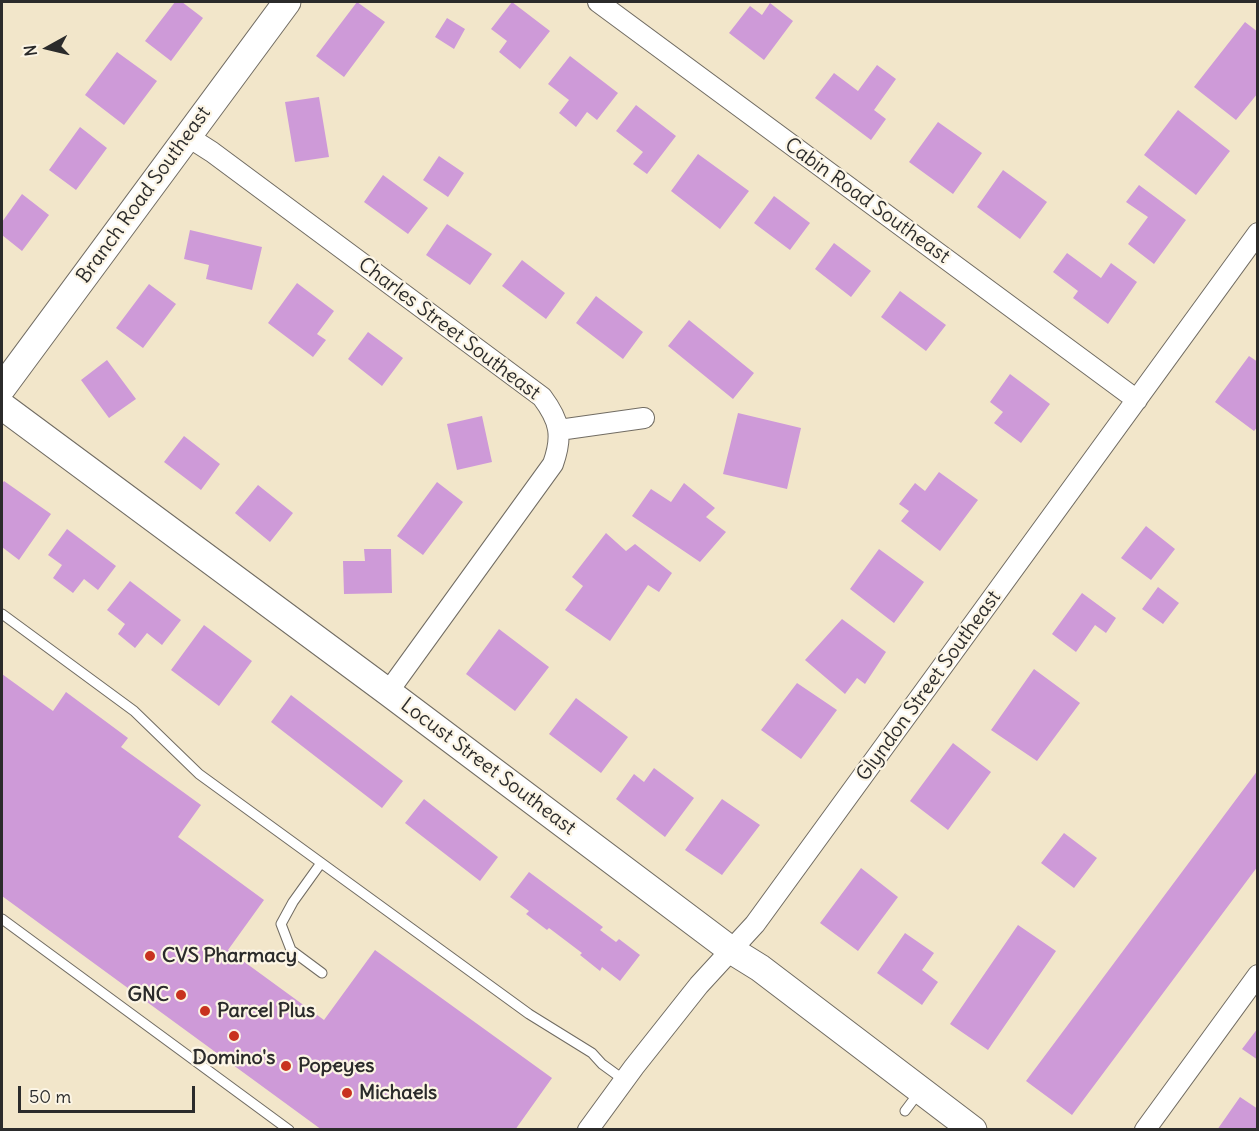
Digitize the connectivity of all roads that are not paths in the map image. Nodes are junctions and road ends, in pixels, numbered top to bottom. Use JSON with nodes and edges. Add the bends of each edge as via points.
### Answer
{"nodes":[{"id":1,"x":287,"y":2,"type":"edge"},
{"id":2,"x":598,"y":2,"type":"edge"},
{"id":3,"x":187,"y":136,"type":"junction"},
{"id":4,"x":1257,"y":233,"type":"edge"},
{"id":5,"x":2,"y":388,"type":"edge"},
{"id":6,"x":1137,"y":400,"type":"junction"},
{"id":7,"x":2,"y":406,"type":"edge"},
{"id":8,"x":644,"y":418,"type":"dead end"},
{"id":9,"x":559,"y":430,"type":"junction"},
{"id":10,"x":2,"y":614,"type":"edge"},
{"id":11,"x":388,"y":692,"type":"junction"},
{"id":12,"x":321,"y":863,"type":"junction"},
{"id":13,"x":2,"y":919,"type":"edge"},
{"id":14,"x":731,"y":950,"type":"junction"},
{"id":15,"x":322,"y":973,"type":"dead end"},
{"id":16,"x":1257,"y":975,"type":"edge"},
{"id":17,"x":624,"y":1080,"type":"junction"},
{"id":18,"x":594,"y":1127,"type":"edge"},
{"id":19,"x":289,"y":1130,"type":"edge"},
{"id":20,"x":973,"y":1130,"type":"edge"},
{"id":21,"x":1145,"y":1130,"type":"edge"}],
"edges":[{"from":1,"to":3,"type":"street","name":"Branch Road Southeast"},
{"from":2,"to":6,"type":"street","name":"Cabin Road Southeast"},
{"from":3,"to":5,"type":"street","name":"Branch Road Southeast"},
{"from":3,"to":9,"type":"street","name":"Charles Street Southeast","via":[[542,397],[554,412]]},
{"from":4,"to":6,"type":"street","name":"Glyndon Street Southeast"},
{"from":6,"to":14,"type":"street","name":"Glyndon Street Southeast","via":[[755,924]]},
{"from":7,"to":11,"type":"street","name":"Locust Street Southeast"},
{"from":8,"to":9,"type":"street"},
{"from":9,"to":11,"type":"street","via":[[554,464]]},
{"from":10,"to":12,"type":"lane","via":[[134,711],[199,774]]},
{"from":11,"to":14,"type":"street","name":"Locust Street Southeast"},
{"from":12,"to":15,"type":"lane","via":[[281,924],[291,950]]},
{"from":12,"to":17,"type":"lane","via":[[529,1014],[592,1053]]},
{"from":13,"to":19,"type":"lane"},
{"from":14,"to":17,"type":"street","name":"Glyndon Street Southeast"},
{"from":14,"to":20,"type":"street","name":"Locust Street Southeast","via":[[760,968],[913,1100]]},
{"from":16,"to":21,"type":"street"},
{"from":17,"to":18,"type":"street","name":"Glyndon Street Southeast"}]}
